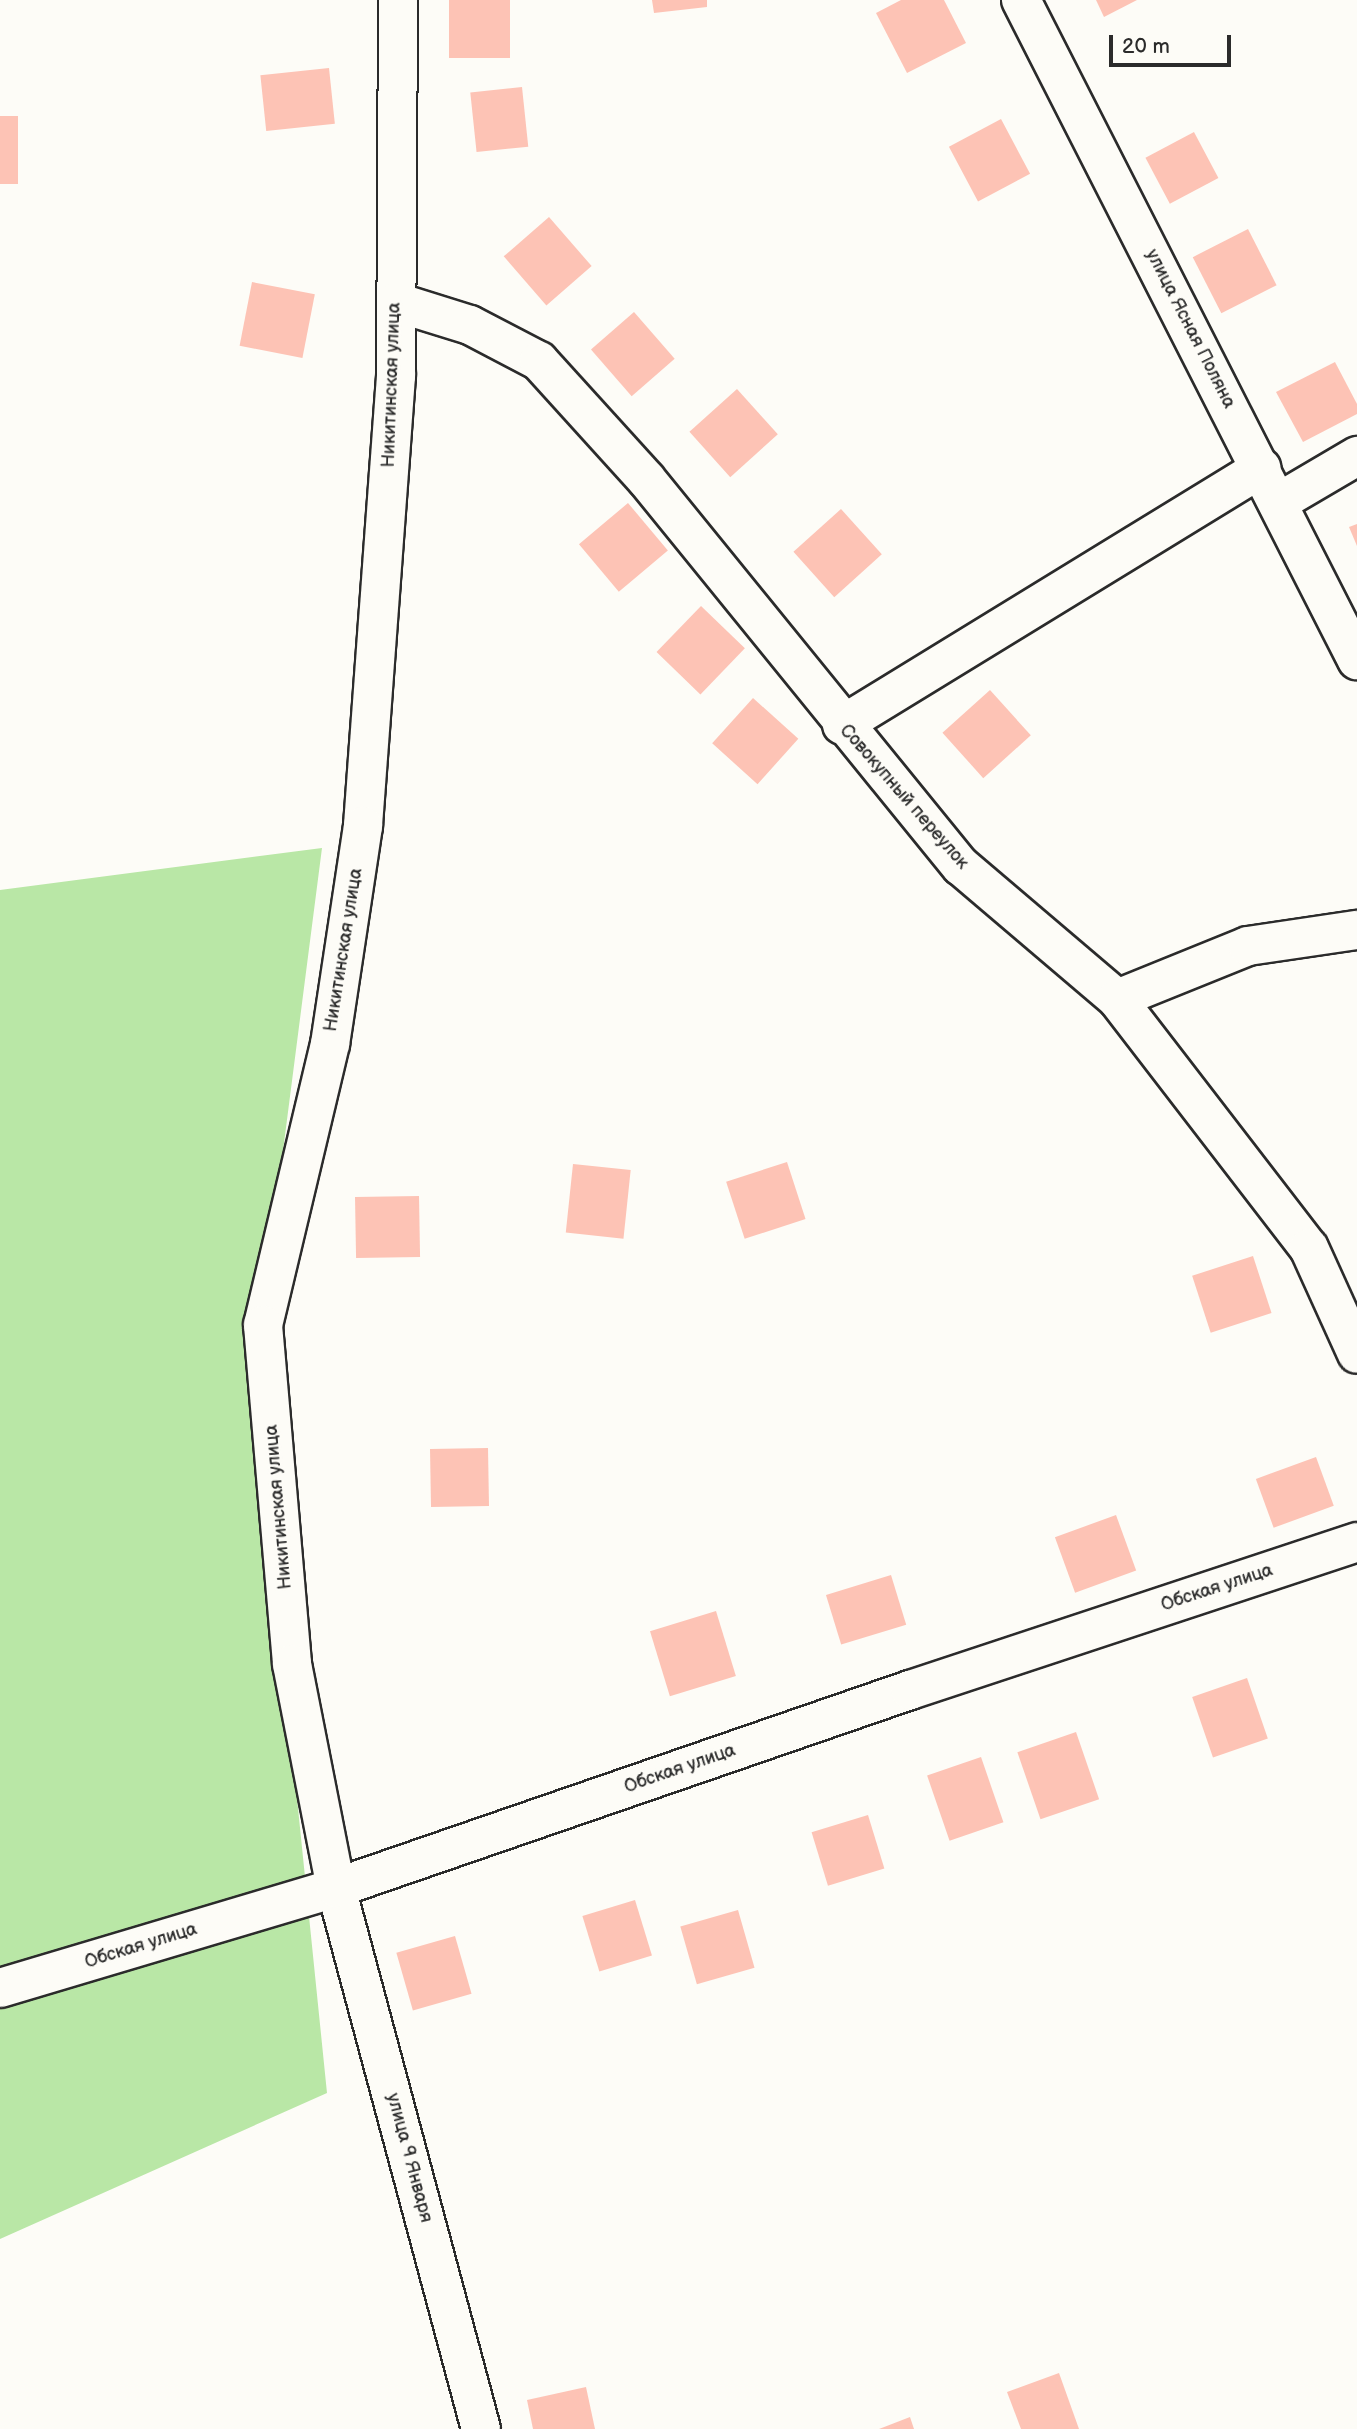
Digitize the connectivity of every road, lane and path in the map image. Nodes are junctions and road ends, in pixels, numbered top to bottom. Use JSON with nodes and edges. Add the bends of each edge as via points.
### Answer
{"nodes":[{"id":1,"x":398,"y":0,"type":"edge"},
{"id":2,"x":1021,"y":0,"type":"edge"},
{"id":3,"x":396,"y":302,"type":"junction"},
{"id":4,"x":1357,"y":456,"type":"edge"},
{"id":5,"x":1261,"y":468,"type":"junction"},
{"id":6,"x":1279,"y":502,"type":"junction"},
{"id":7,"x":1357,"y":660,"type":"edge"},
{"id":8,"x":842,"y":725,"type":"junction"},
{"id":9,"x":1357,"y":930,"type":"edge"},
{"id":10,"x":1117,"y":999,"type":"junction"},
{"id":11,"x":1357,"y":1353,"type":"edge"},
{"id":12,"x":1357,"y":1542,"type":"edge"},
{"id":13,"x":336,"y":1888,"type":"junction"},
{"id":14,"x":0,"y":1988,"type":"edge"},
{"id":15,"x":481,"y":2429,"type":"edge"}],
"edges":[{"from":1,"to":3,"type":"street","name":"Никитинская улица"},
{"from":2,"to":5,"type":"street","name":"улица Ясная Поляна"},
{"from":3,"to":8,"type":"street","name":"Совокупный переулок","via":[[470,325],[540,361],[646,479]]},
{"from":3,"to":13,"type":"street","name":"Никитинская улица","via":[[396,376],[363,826],[330,1044],[263,1325],[292,1664]]},
{"from":4,"to":6,"type":"street"},
{"from":5,"to":6,"type":"street","name":"улица Ясная Поляна"},
{"from":5,"to":8,"type":"street"},
{"from":6,"to":7,"type":"street","name":"улица Ясная Поляна"},
{"from":8,"to":10,"type":"street","name":"Совокупный переулок","via":[[961,866]]},
{"from":9,"to":10,"type":"street","via":[[1248,946]]},
{"from":10,"to":11,"type":"street","name":"Совокупный переулок","via":[[1308,1248]]},
{"from":12,"to":13,"type":"street","name":"Обская улица"},
{"from":13,"to":14,"type":"street","name":"Обская улица"},
{"from":13,"to":15,"type":"street","name":"улица 9 Января"}]}
